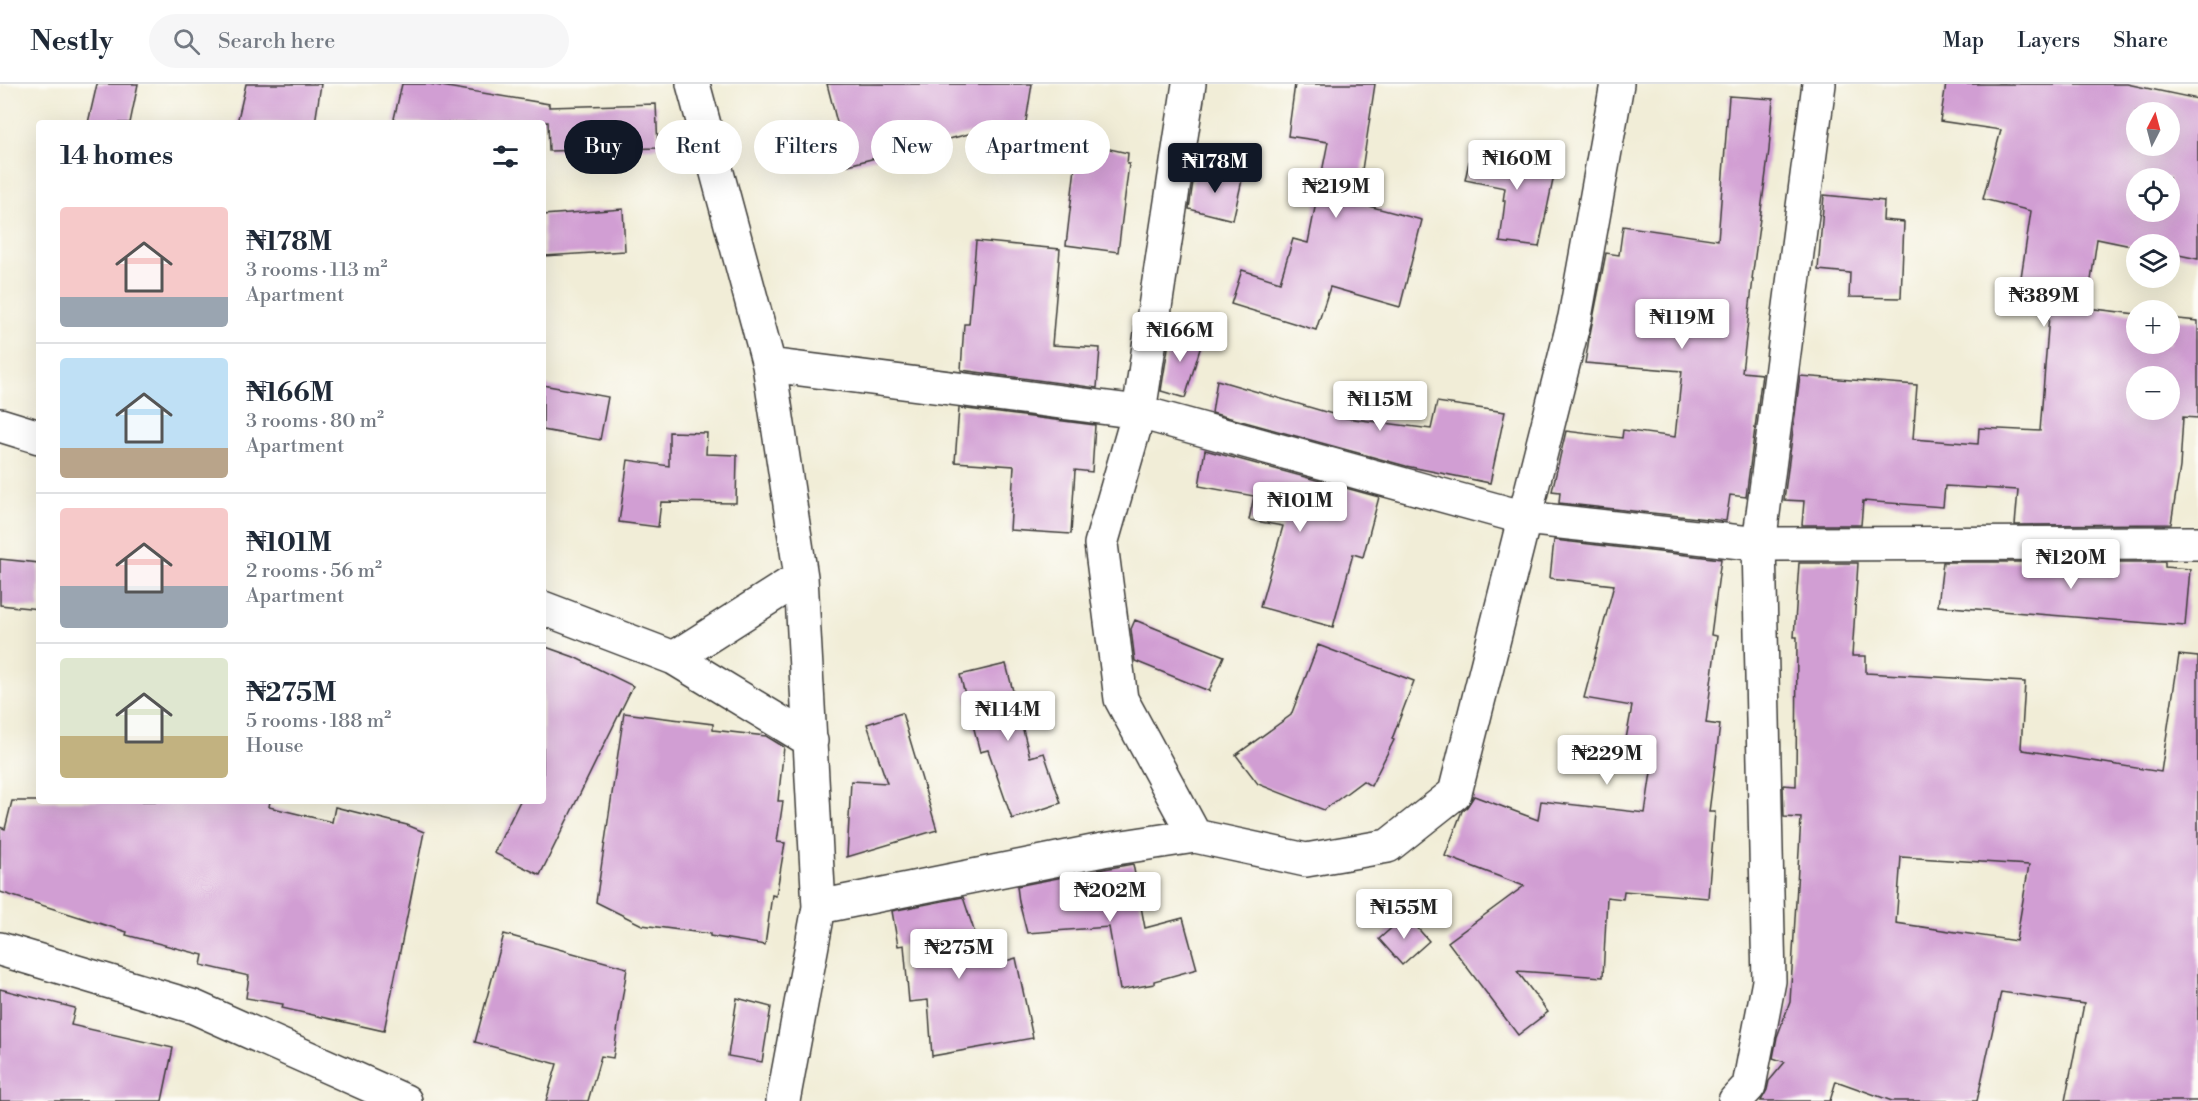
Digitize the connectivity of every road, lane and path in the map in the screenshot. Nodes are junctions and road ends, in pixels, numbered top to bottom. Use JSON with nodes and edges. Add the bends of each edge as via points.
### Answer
{"nodes":[{"id":1,"x":693,"y":84,"type":"edge"},
{"id":2,"x":1189,"y":84,"type":"edge"},
{"id":3,"x":1617,"y":84,"type":"edge"},
{"id":4,"x":1819,"y":84,"type":"edge"},
{"id":5,"x":768,"y":365,"type":"junction"},
{"id":6,"x":1139,"y":412,"type":"junction"},
{"id":7,"x":0,"y":425,"type":"edge"},
{"id":8,"x":36,"y":436,"type":"edge"},
{"id":9,"x":1525,"y":518,"type":"junction"},
{"id":10,"x":2198,"y":543,"type":"edge"},
{"id":11,"x":1759,"y":544,"type":"junction"},
{"id":12,"x":801,"y":577,"type":"junction"},
{"id":13,"x":546,"y":609,"type":"edge"},
{"id":14,"x":674,"y":658,"type":"junction"},
{"id":15,"x":811,"y":741,"type":"junction"},
{"id":16,"x":1196,"y":836,"type":"junction"},
{"id":17,"x":819,"y":907,"type":"junction"},
{"id":18,"x":0,"y":949,"type":"edge"},
{"id":19,"x":405,"y":1101,"type":"edge"},
{"id":20,"x":783,"y":1101,"type":"edge"},
{"id":21,"x":1735,"y":1101,"type":"edge"}],
"edges":[{"from":1,"to":5,"type":"street"},
{"from":2,"to":6,"type":"street"},
{"from":3,"to":9,"type":"street","via":[[1575,317]]},
{"from":4,"to":11,"type":"street"},
{"from":5,"to":6,"type":"street"},
{"from":5,"to":12,"type":"street"},
{"from":6,"to":9,"type":"street"},
{"from":6,"to":16,"type":"street","via":[[1101,544],[1121,699]]},
{"from":7,"to":8,"type":"street"},
{"from":9,"to":11,"type":"street"},
{"from":9,"to":16,"type":"street","via":[[1455,793],[1388,846],[1306,860]]},
{"from":10,"to":11,"type":"street"},
{"from":11,"to":21,"type":"street","via":[[1768,981],[1749,1086]]},
{"from":12,"to":14,"type":"street"},
{"from":12,"to":15,"type":"street"},
{"from":13,"to":14,"type":"street"},
{"from":14,"to":15,"type":"street"},
{"from":15,"to":17,"type":"street"},
{"from":16,"to":17,"type":"street","via":[[1103,850]]},
{"from":17,"to":20,"type":"street"},
{"from":18,"to":19,"type":"street","via":[[194,1007]]}]}
